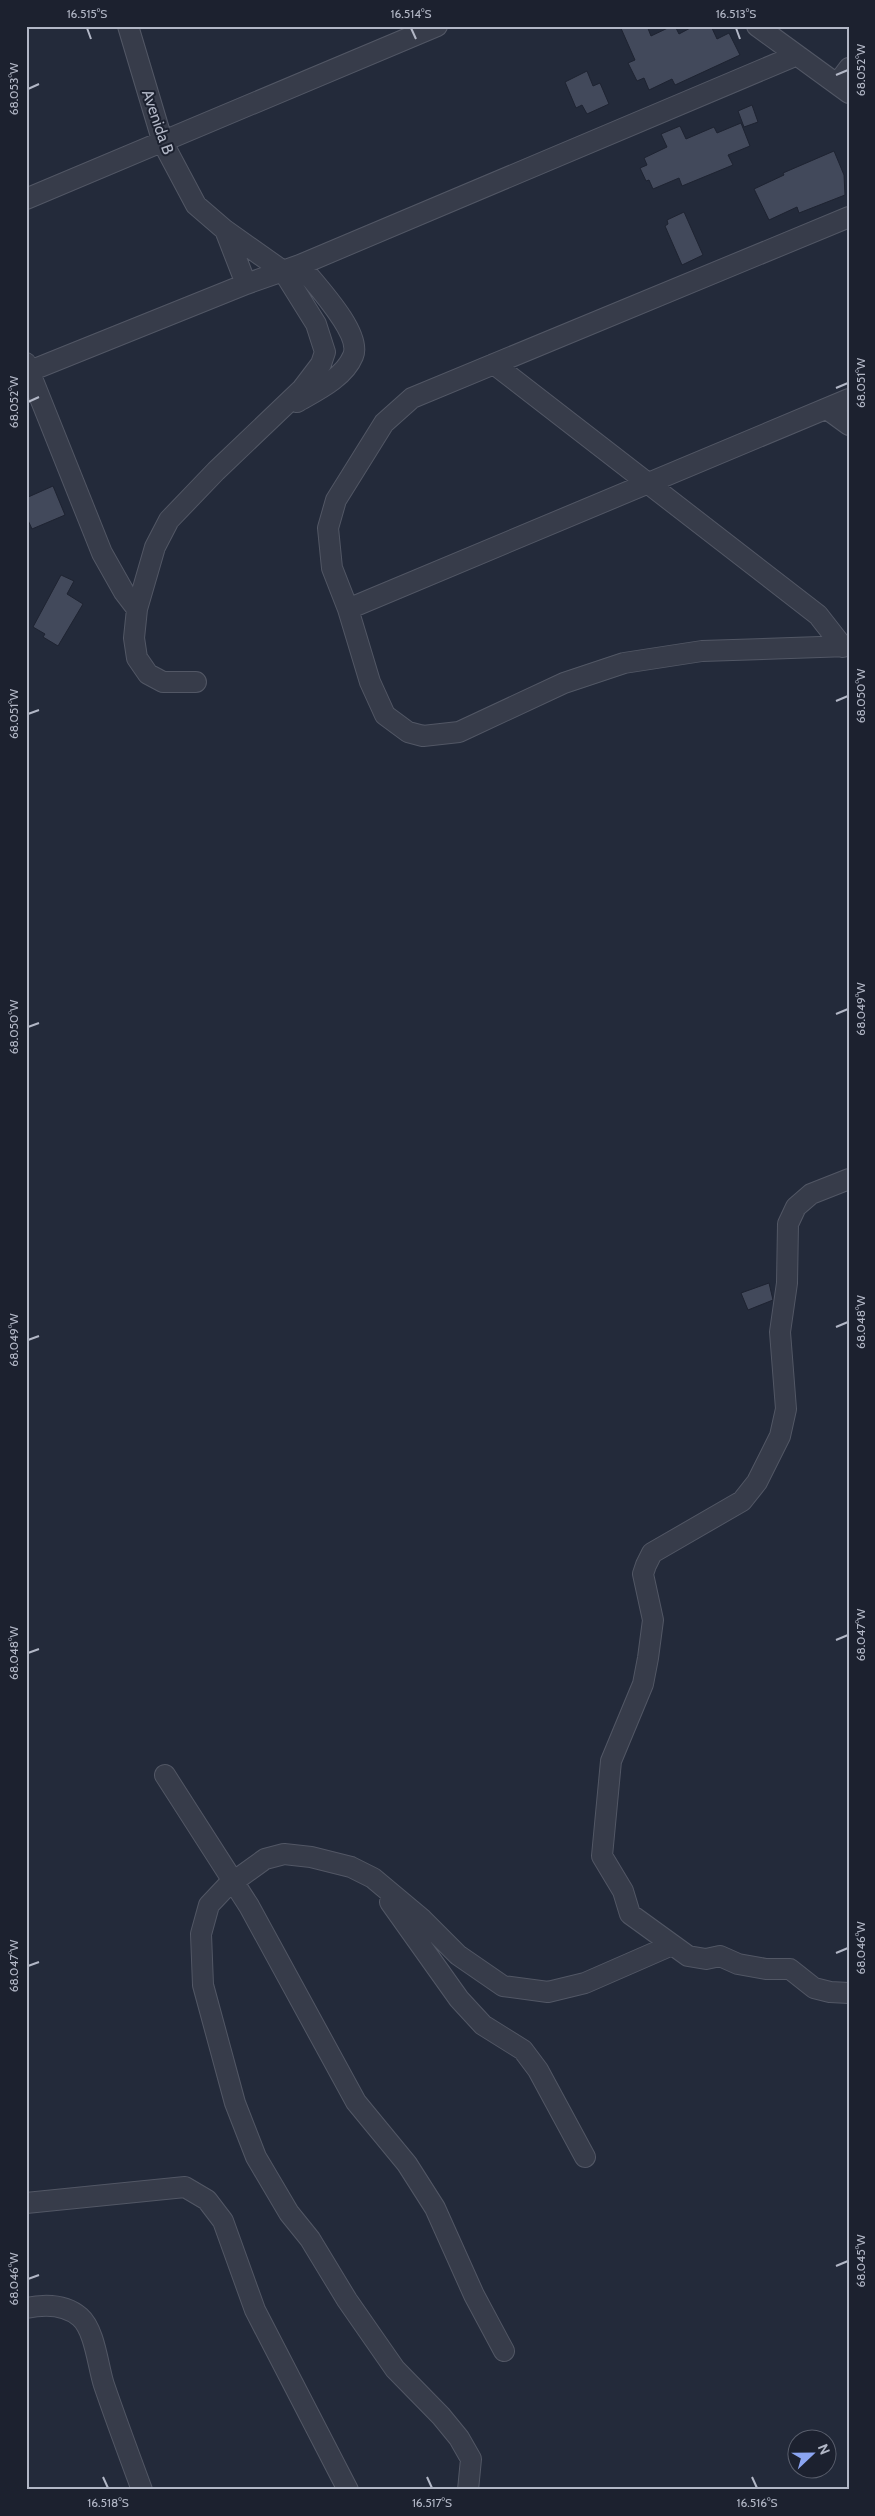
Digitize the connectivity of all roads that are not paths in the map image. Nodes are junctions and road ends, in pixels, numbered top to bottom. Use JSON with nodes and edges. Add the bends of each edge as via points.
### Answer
{"nodes":[{"id":1,"x":128,"y":26,"type":"edge"},
{"id":2,"x":437,"y":26,"type":"edge"},
{"id":3,"x":757,"y":26,"type":"edge"},
{"id":4,"x":797,"y":55,"type":"junction"},
{"id":5,"x":849,"y":68,"type":"edge"},
{"id":6,"x":843,"y":89,"type":"edge"},
{"id":7,"x":163,"y":142,"type":"junction"},
{"id":8,"x":26,"y":199,"type":"edge"},
{"id":9,"x":849,"y":217,"type":"edge"},
{"id":10,"x":225,"y":230,"type":"junction"},
{"id":11,"x":292,"y":268,"type":"junction"},
{"id":12,"x":246,"y":284,"type":"junction"},
{"id":13,"x":494,"y":364,"type":"junction"},
{"id":14,"x":28,"y":367,"type":"edge"},
{"id":15,"x":849,"y":399,"type":"edge"},
{"id":16,"x":827,"y":409,"type":"junction"},
{"id":17,"x":281,"y":410,"type":"junction"},
{"id":18,"x":849,"y":425,"type":"edge"},
{"id":19,"x":646,"y":483,"type":"junction"},
{"id":20,"x":137,"y":609,"type":"junction"},
{"id":21,"x":348,"y":609,"type":"junction"},
{"id":22,"x":846,"y":646,"type":"edge"},
{"id":23,"x":196,"y":682,"type":"dead end"},
{"id":24,"x":849,"y":1179,"type":"edge"},
{"id":25,"x":165,"y":1775,"type":"dead end"},
{"id":26,"x":373,"y":1878,"type":"junction"},
{"id":27,"x":234,"y":1881,"type":"junction"},
{"id":28,"x":672,"y":1945,"type":"junction"},
{"id":29,"x":849,"y":1993,"type":"edge"},
{"id":30,"x":585,"y":2158,"type":"dead end"},
{"id":31,"x":26,"y":2203,"type":"edge"},
{"id":32,"x":26,"y":2308,"type":"edge"},
{"id":33,"x":504,"y":2351,"type":"dead end"},
{"id":34,"x":142,"y":2490,"type":"edge"},
{"id":35,"x":348,"y":2490,"type":"edge"},
{"id":36,"x":468,"y":2490,"type":"edge"}],
"edges":[{"from":1,"to":7,"type":"street","name":"Avenida B"},
{"from":2,"to":7,"type":"street"},
{"from":3,"to":4,"type":"street"},
{"from":4,"to":6,"type":"street"},
{"from":4,"to":11,"type":"street"},
{"from":5,"to":6,"type":"street"},
{"from":7,"to":8,"type":"street"},
{"from":7,"to":10,"type":"street","name":"Avenida B","via":[[196,205]]},
{"from":9,"to":13,"type":"street"},
{"from":10,"to":11,"type":"street","name":"Avenida B"},
{"from":10,"to":12,"type":"street"},
{"from":11,"to":12,"type":"street"},
{"from":11,"to":17,"type":"street","via":[[325,352],[321,364]]},
{"from":11,"to":17,"type":"street","via":[[348,329],[354,354],[328,384]]},
{"from":12,"to":14,"type":"street"},
{"from":13,"to":19,"type":"street"},
{"from":13,"to":21,"type":"street","via":[[412,398],[384,423],[336,500],[328,528],[332,568]]},
{"from":14,"to":20,"type":"street","via":[[102,553]]},
{"from":15,"to":16,"type":"street"},
{"from":16,"to":18,"type":"street"},
{"from":16,"to":19,"type":"street"},
{"from":17,"to":20,"type":"street","via":[[169,520],[155,547]]},
{"from":19,"to":21,"type":"street"},
{"from":19,"to":22,"type":"street","via":[[818,615]]},
{"from":20,"to":23,"type":"street","via":[[134,638],[137,658],[148,674],[163,682]]},
{"from":21,"to":22,"type":"street","via":[[370,682],[385,715],[408,732],[423,736],[459,732],[564,683],[624,663],[702,651]]},
{"from":24,"to":28,"type":"street","via":[[811,1194],[796,1207],[788,1224],[787,1283],[780,1332],[786,1409],[780,1436],[742,1501],[652,1553],[643,1574],[653,1620],[648,1658],[643,1684],[611,1761],[602,1856],[623,1891],[630,1914]]},
{"from":25,"to":27,"type":"street"},
{"from":26,"to":27,"type":"street","via":[[351,1867],[284,1854],[265,1859]]},
{"from":26,"to":28,"type":"street","via":[[422,1919],[458,1955],[503,1986],[548,1992],[586,1983]]},
{"from":26,"to":30,"type":"street","via":[[465,2006],[483,2025],[523,2050],[538,2070]]},
{"from":27,"to":33,"type":"street","via":[[356,2102],[407,2164],[435,2208],[474,2295]]},
{"from":27,"to":36,"type":"street","via":[[209,1905],[201,1934],[203,1985],[235,2103],[252,2148],[289,2212],[395,2368],[459,2438],[471,2459]]},
{"from":28,"to":29,"type":"street","via":[[688,1956],[706,1959],[720,1956],[738,1964],[766,1969],[790,1968],[814,1988]]},
{"from":31,"to":35,"type":"street","via":[[185,2187],[207,2200],[223,2222],[255,2310]]},
{"from":32,"to":34,"type":"street","via":[[46,2304],[66,2309],[82,2318],[91,2335],[104,2384]]}]}
